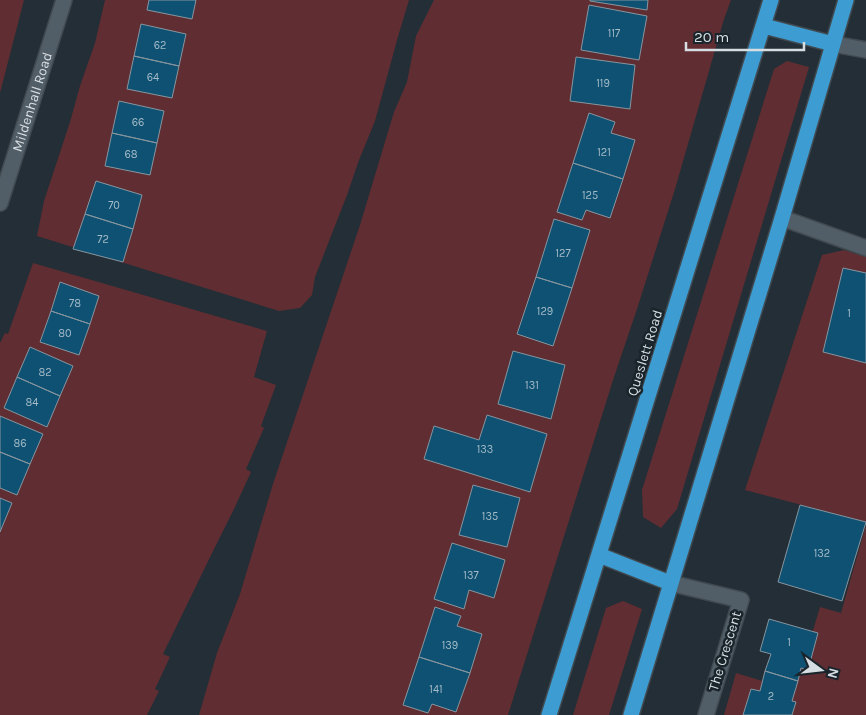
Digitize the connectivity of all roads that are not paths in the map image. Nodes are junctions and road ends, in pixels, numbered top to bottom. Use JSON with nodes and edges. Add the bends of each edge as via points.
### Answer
{"nodes":[{"id":1,"x":64,"y":0,"type":"edge"},
{"id":2,"x":771,"y":0,"type":"edge"},
{"id":3,"x":846,"y":0,"type":"edge"},
{"id":4,"x":764,"y":26,"type":"junction"},
{"id":5,"x":833,"y":44,"type":"junction"},
{"id":6,"x":866,"y":50,"type":"edge"},
{"id":7,"x":0,"y":203,"type":"edge"},
{"id":8,"x":782,"y":218,"type":"junction"},
{"id":9,"x":866,"y":248,"type":"edge"},
{"id":10,"x":599,"y":555,"type":"junction"},
{"id":11,"x":670,"y":583,"type":"junction"},
{"id":12,"x":549,"y":715,"type":"edge"},
{"id":13,"x":631,"y":715,"type":"edge"},
{"id":14,"x":706,"y":715,"type":"edge"}],
"edges":[{"from":1,"to":7,"type":"street","name":"Mildenhall Road"},
{"from":2,"to":4,"type":"highway","name":"Queslett Road"},
{"from":3,"to":5,"type":"highway"},
{"from":4,"to":5,"type":"highway"},
{"from":4,"to":10,"type":"highway","name":"Queslett Road"},
{"from":5,"to":6,"type":"street"},
{"from":5,"to":8,"type":"highway"},
{"from":8,"to":9,"type":"street"},
{"from":8,"to":11,"type":"highway"},
{"from":10,"to":11,"type":"highway"},
{"from":10,"to":12,"type":"highway","name":"Queslett Road"},
{"from":11,"to":13,"type":"highway"},
{"from":11,"to":14,"type":"street","name":"The Crescent","via":[[741,600]]}]}
